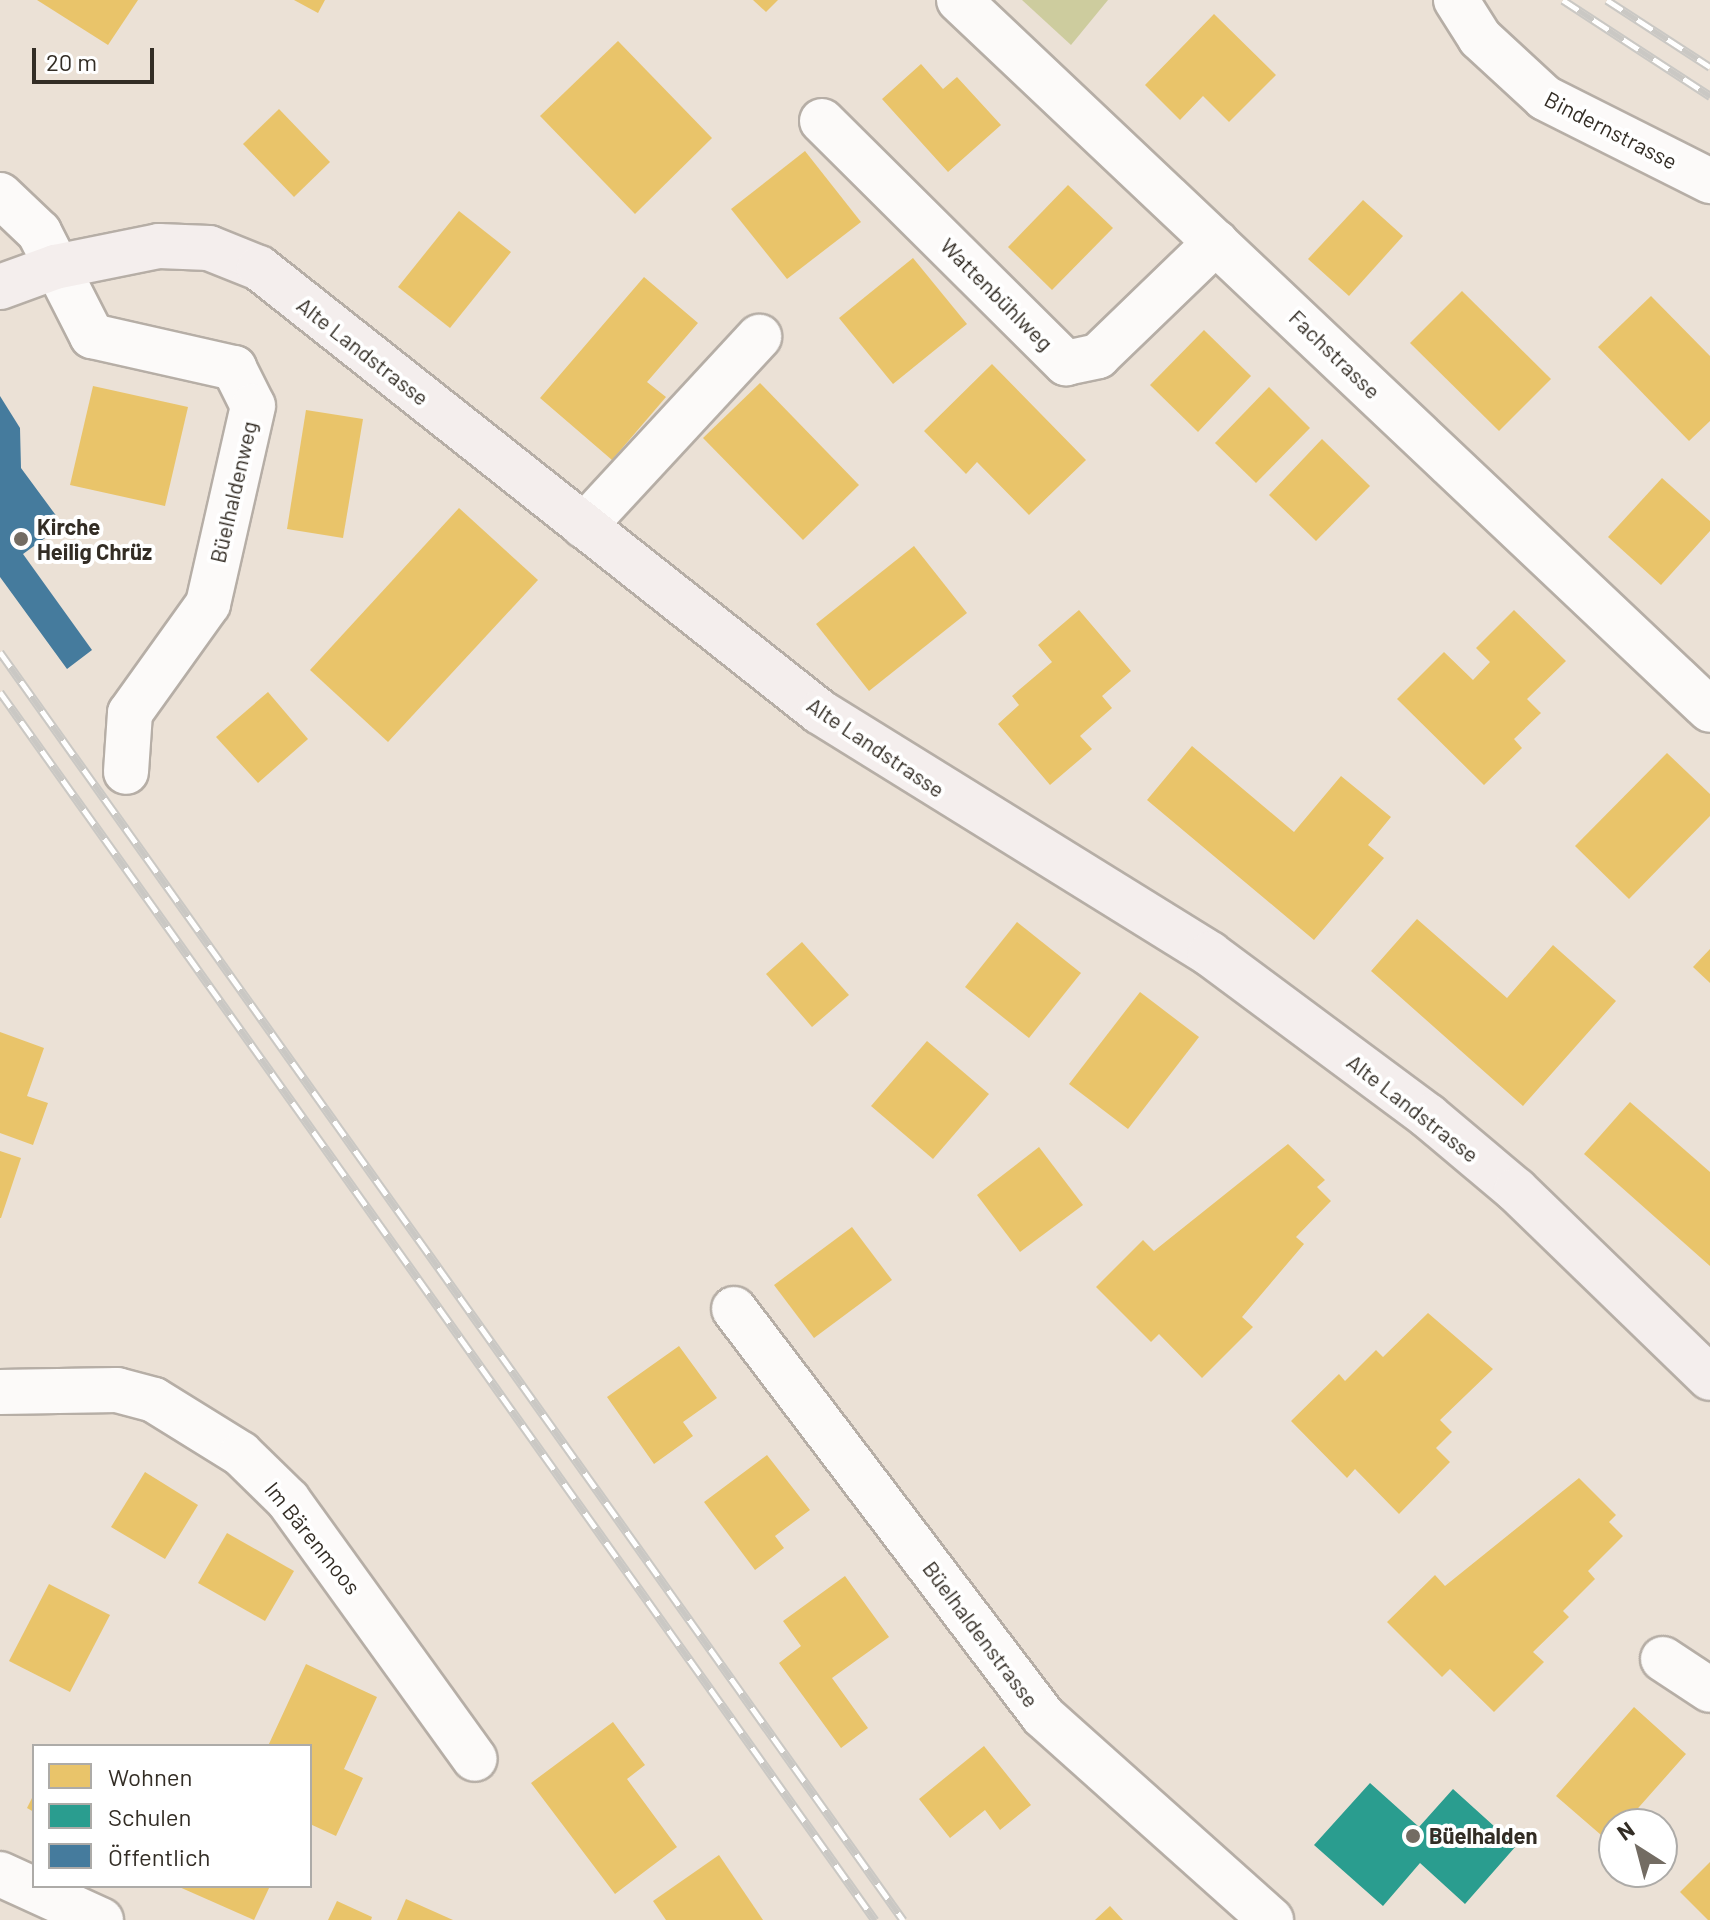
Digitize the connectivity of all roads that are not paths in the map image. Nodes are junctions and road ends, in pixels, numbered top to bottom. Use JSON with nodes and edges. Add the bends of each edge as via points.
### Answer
{"nodes":[{"id":1,"x":959,"y":0,"type":"edge"},
{"id":2,"x":1456,"y":0,"type":"edge"},
{"id":3,"x":822,"y":121,"type":"dead end"},
{"id":4,"x":1710,"y":181,"type":"edge"},
{"id":5,"x":0,"y":195,"type":"edge"},
{"id":6,"x":1216,"y":242,"type":"junction"},
{"id":7,"x":55,"y":267,"type":"junction"},
{"id":8,"x":0,"y":287,"type":"edge"},
{"id":9,"x":759,"y":337,"type":"dead end"},
{"id":10,"x":584,"y":526,"type":"junction"},
{"id":11,"x":1710,"y":710,"type":"edge"},
{"id":12,"x":126,"y":772,"type":"dead end"},
{"id":13,"x":734,"y":1309,"type":"dead end"},
{"id":14,"x":1710,"y":1378,"type":"edge"},
{"id":15,"x":0,"y":1392,"type":"edge"},
{"id":16,"x":1663,"y":1659,"type":"dead end"},
{"id":17,"x":1710,"y":1690,"type":"edge"},
{"id":18,"x":475,"y":1759,"type":"dead end"},
{"id":19,"x":0,"y":1874,"type":"edge"},
{"id":20,"x":100,"y":1920,"type":"edge"},
{"id":21,"x":1271,"y":1920,"type":"edge"}],
"edges":[{"from":1,"to":6,"type":"street","name":"Fachstrasse"},
{"from":2,"to":4,"type":"street","name":"Bindernstrasse","via":[[1480,38],[1545,98]]},
{"from":3,"to":6,"type":"street","name":"Wattenbühlweg","via":[[1066,363],[1098,356]]},
{"from":5,"to":7,"type":"street","via":[[39,232]]},
{"from":6,"to":11,"type":"street","name":"Fachstrasse"},
{"from":7,"to":8,"type":"main road","name":"Alte Landstrasse"},
{"from":7,"to":10,"type":"main road","name":"Alte Landstrasse","via":[[159,246],[209,248],[259,268]]},
{"from":7,"to":12,"type":"street","name":"Büelhaldenweg","via":[[92,336],[234,368],[253,406],[208,604],[130,713]]},
{"from":9,"to":10,"type":"street"},
{"from":10,"to":14,"type":"main road","name":"Alte Landstrasse","via":[[820,712],[1210,954],[1428,1116]]},
{"from":13,"to":21,"type":"street","name":"Büelhaldenstrasse","via":[[1043,1716]]},
{"from":15,"to":18,"type":"street","name":"Im Bärenmoos","via":[[117,1390],[154,1400],[241,1454],[288,1500]]},
{"from":16,"to":17,"type":"street"},
{"from":19,"to":20,"type":"street"}]}
